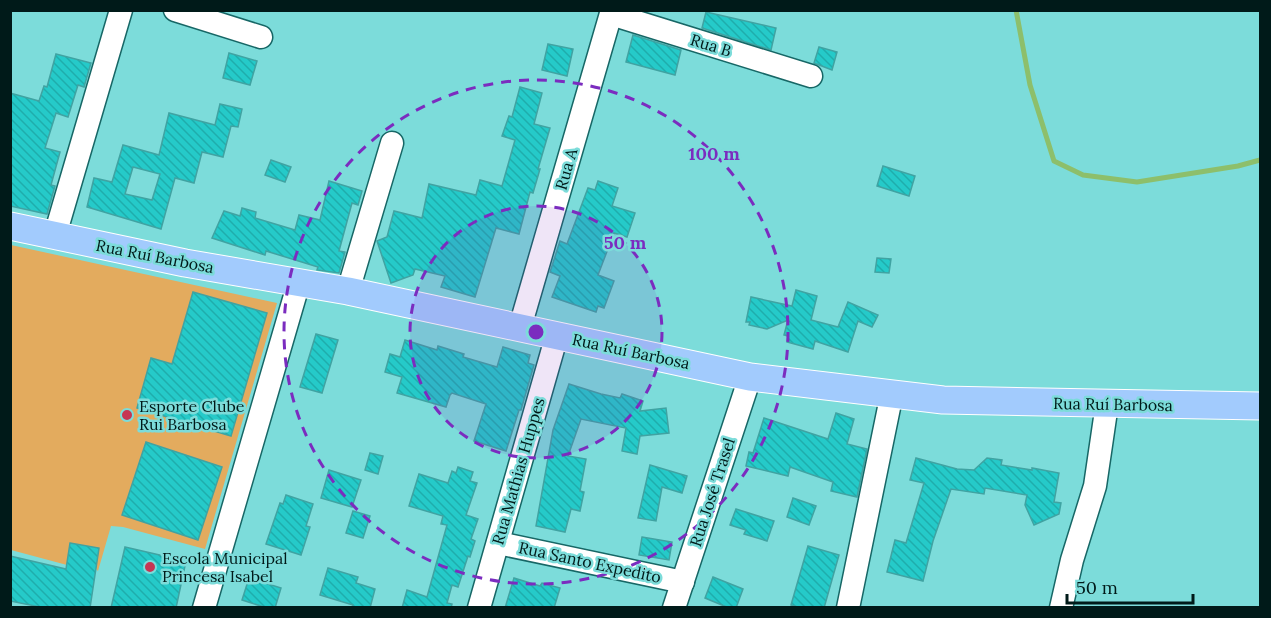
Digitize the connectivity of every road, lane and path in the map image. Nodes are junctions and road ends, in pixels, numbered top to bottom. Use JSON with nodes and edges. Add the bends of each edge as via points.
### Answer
{"nodes":[{"id":1,"x":121,"y":10,"type":"edge"},
{"id":2,"x":175,"y":10,"type":"edge"},
{"id":3,"x":612,"y":12,"type":"edge"},
{"id":4,"x":261,"y":37,"type":"dead end"},
{"id":5,"x":811,"y":76,"type":"dead end"},
{"id":6,"x":392,"y":142,"type":"dead end"},
{"id":7,"x":10,"y":226,"type":"edge"},
{"id":8,"x":55,"y":235,"type":"junction"},
{"id":9,"x":299,"y":282,"type":"junction"},
{"id":10,"x":348,"y":291,"type":"junction"},
{"id":11,"x":520,"y":327,"type":"junction"},
{"id":12,"x":557,"y":335,"type":"junction"},
{"id":13,"x":750,"y":377,"type":"junction"},
{"id":14,"x":892,"y":393,"type":"junction"},
{"id":15,"x":1107,"y":404,"type":"junction"},
{"id":16,"x":1260,"y":406,"type":"edge"},
{"id":17,"x":498,"y":543,"type":"junction"},
{"id":18,"x":683,"y":582,"type":"junction"},
{"id":19,"x":204,"y":608,"type":"edge"},
{"id":20,"x":479,"y":608,"type":"edge"},
{"id":21,"x":674,"y":608,"type":"edge"},
{"id":22,"x":848,"y":608,"type":"edge"},
{"id":23,"x":1061,"y":608,"type":"edge"}],
"edges":[{"from":1,"to":8,"type":"street"},
{"from":2,"to":4,"type":"street"},
{"from":3,"to":5,"type":"street","name":"Rua B"},
{"from":3,"to":11,"type":"street","name":"Rua A"},
{"from":6,"to":10,"type":"street"},
{"from":7,"to":8,"type":"main road","name":"Rua Ruí Barbosa"},
{"from":8,"to":9,"type":"main road","name":"Rua Ruí Barbosa"},
{"from":9,"to":10,"type":"main road","name":"Rua Ruí Barbosa"},
{"from":9,"to":19,"type":"street"},
{"from":10,"to":11,"type":"main road","name":"Rua Ruí Barbosa"},
{"from":11,"to":12,"type":"main road","name":"Rua Ruí Barbosa"},
{"from":12,"to":13,"type":"main road","name":"Rua Ruí Barbosa"},
{"from":12,"to":17,"type":"street","name":"Rua Mathias Huppes"},
{"from":13,"to":14,"type":"main road","name":"Rua Ruí Barbosa"},
{"from":13,"to":18,"type":"street","name":"Rua José Trasel"},
{"from":14,"to":15,"type":"main road","name":"Rua Ruí Barbosa","via":[[943,400]]},
{"from":14,"to":22,"type":"street"},
{"from":15,"to":16,"type":"main road","name":"Rua Ruí Barbosa"},
{"from":15,"to":23,"type":"street","via":[[1095,486]]},
{"from":17,"to":18,"type":"street","name":"Rua Santo Expedito"},
{"from":17,"to":20,"type":"street","name":"Rua Mathias Huppes"},
{"from":18,"to":21,"type":"street","name":"Rua José Trasel"}]}
